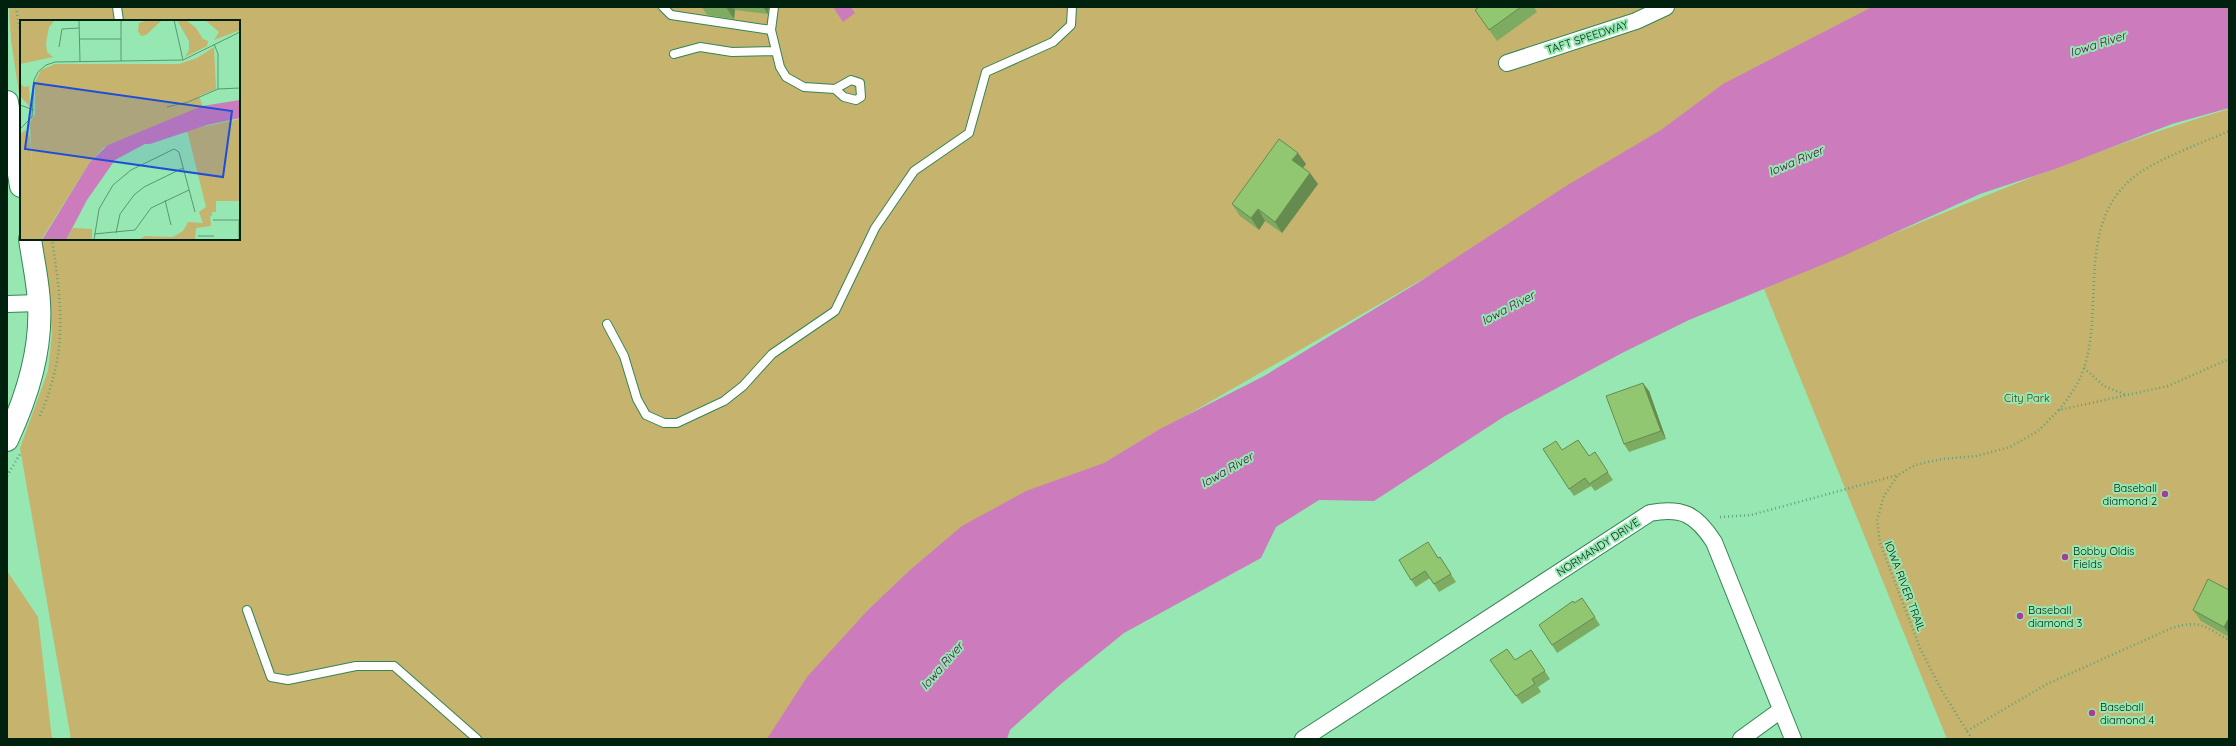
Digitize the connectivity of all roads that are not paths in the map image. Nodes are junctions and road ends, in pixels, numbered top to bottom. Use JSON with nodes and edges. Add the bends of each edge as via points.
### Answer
{"nodes":[{"id":1,"x":117,"y":7,"type":"edge"},
{"id":2,"x":664,"y":7,"type":"edge"},
{"id":3,"x":774,"y":7,"type":"edge"},
{"id":4,"x":1072,"y":7,"type":"edge"},
{"id":5,"x":1666,"y":7,"type":"edge"},
{"id":6,"x":119,"y":20,"type":"edge"},
{"id":7,"x":771,"y":30,"type":"junction"},
{"id":8,"x":776,"y":51,"type":"junction"},
{"id":9,"x":674,"y":54,"type":"dead end"},
{"id":10,"x":1507,"y":63,"type":"dead end"},
{"id":11,"x":835,"y":89,"type":"dead end"},
{"id":12,"x":7,"y":102,"type":"edge"},
{"id":13,"x":20,"y":180,"type":"edge"},
{"id":14,"x":30,"y":240,"type":"edge"},
{"id":15,"x":39,"y":303,"type":"junction"},
{"id":16,"x":7,"y":304,"type":"edge"},
{"id":17,"x":607,"y":324,"type":"dead end"},
{"id":18,"x":7,"y":440,"type":"edge"},
{"id":19,"x":247,"y":610,"type":"dead end"},
{"id":20,"x":1781,"y":710,"type":"junction"},
{"id":21,"x":477,"y":739,"type":"edge"},
{"id":22,"x":1303,"y":739,"type":"edge"},
{"id":23,"x":1741,"y":739,"type":"edge"},
{"id":24,"x":1793,"y":739,"type":"edge"}],
"edges":[{"from":1,"to":6,"type":"lane"},
{"from":2,"to":7,"type":"lane","via":[[671,15]]},
{"from":3,"to":7,"type":"lane"},
{"from":4,"to":17,"type":"lane","via":[[1071,25],[1053,42],[986,72],[969,133],[914,171],[875,228],[835,311],[772,354],[743,386],[724,401],[677,422],[664,423],[646,415],[637,400],[624,356]]},
{"from":5,"to":10,"type":"street","name":"TAFT SPEEDWAY","via":[[1636,21]]},
{"from":7,"to":8,"type":"lane"},
{"from":8,"to":9,"type":"lane","via":[[732,52],[700,47]]},
{"from":8,"to":11,"type":"lane","via":[[780,67],[786,77],[804,87]]},
{"from":12,"to":13,"type":"street"},
{"from":14,"to":15,"type":"street"},
{"from":15,"to":16,"type":"street"},
{"from":15,"to":18,"type":"street","via":[[37,347],[30,381]]},
{"from":19,"to":21,"type":"lane","via":[[271,677],[288,680],[356,666],[394,666]]},
{"from":20,"to":22,"type":"street","name":"NORMANDY DRIVE","via":[[1714,542],[1704,526],[1693,517],[1668,510],[1650,513]]},
{"from":20,"to":23,"type":"street"},
{"from":20,"to":24,"type":"street","name":"NORMANDY DRIVE"}]}
